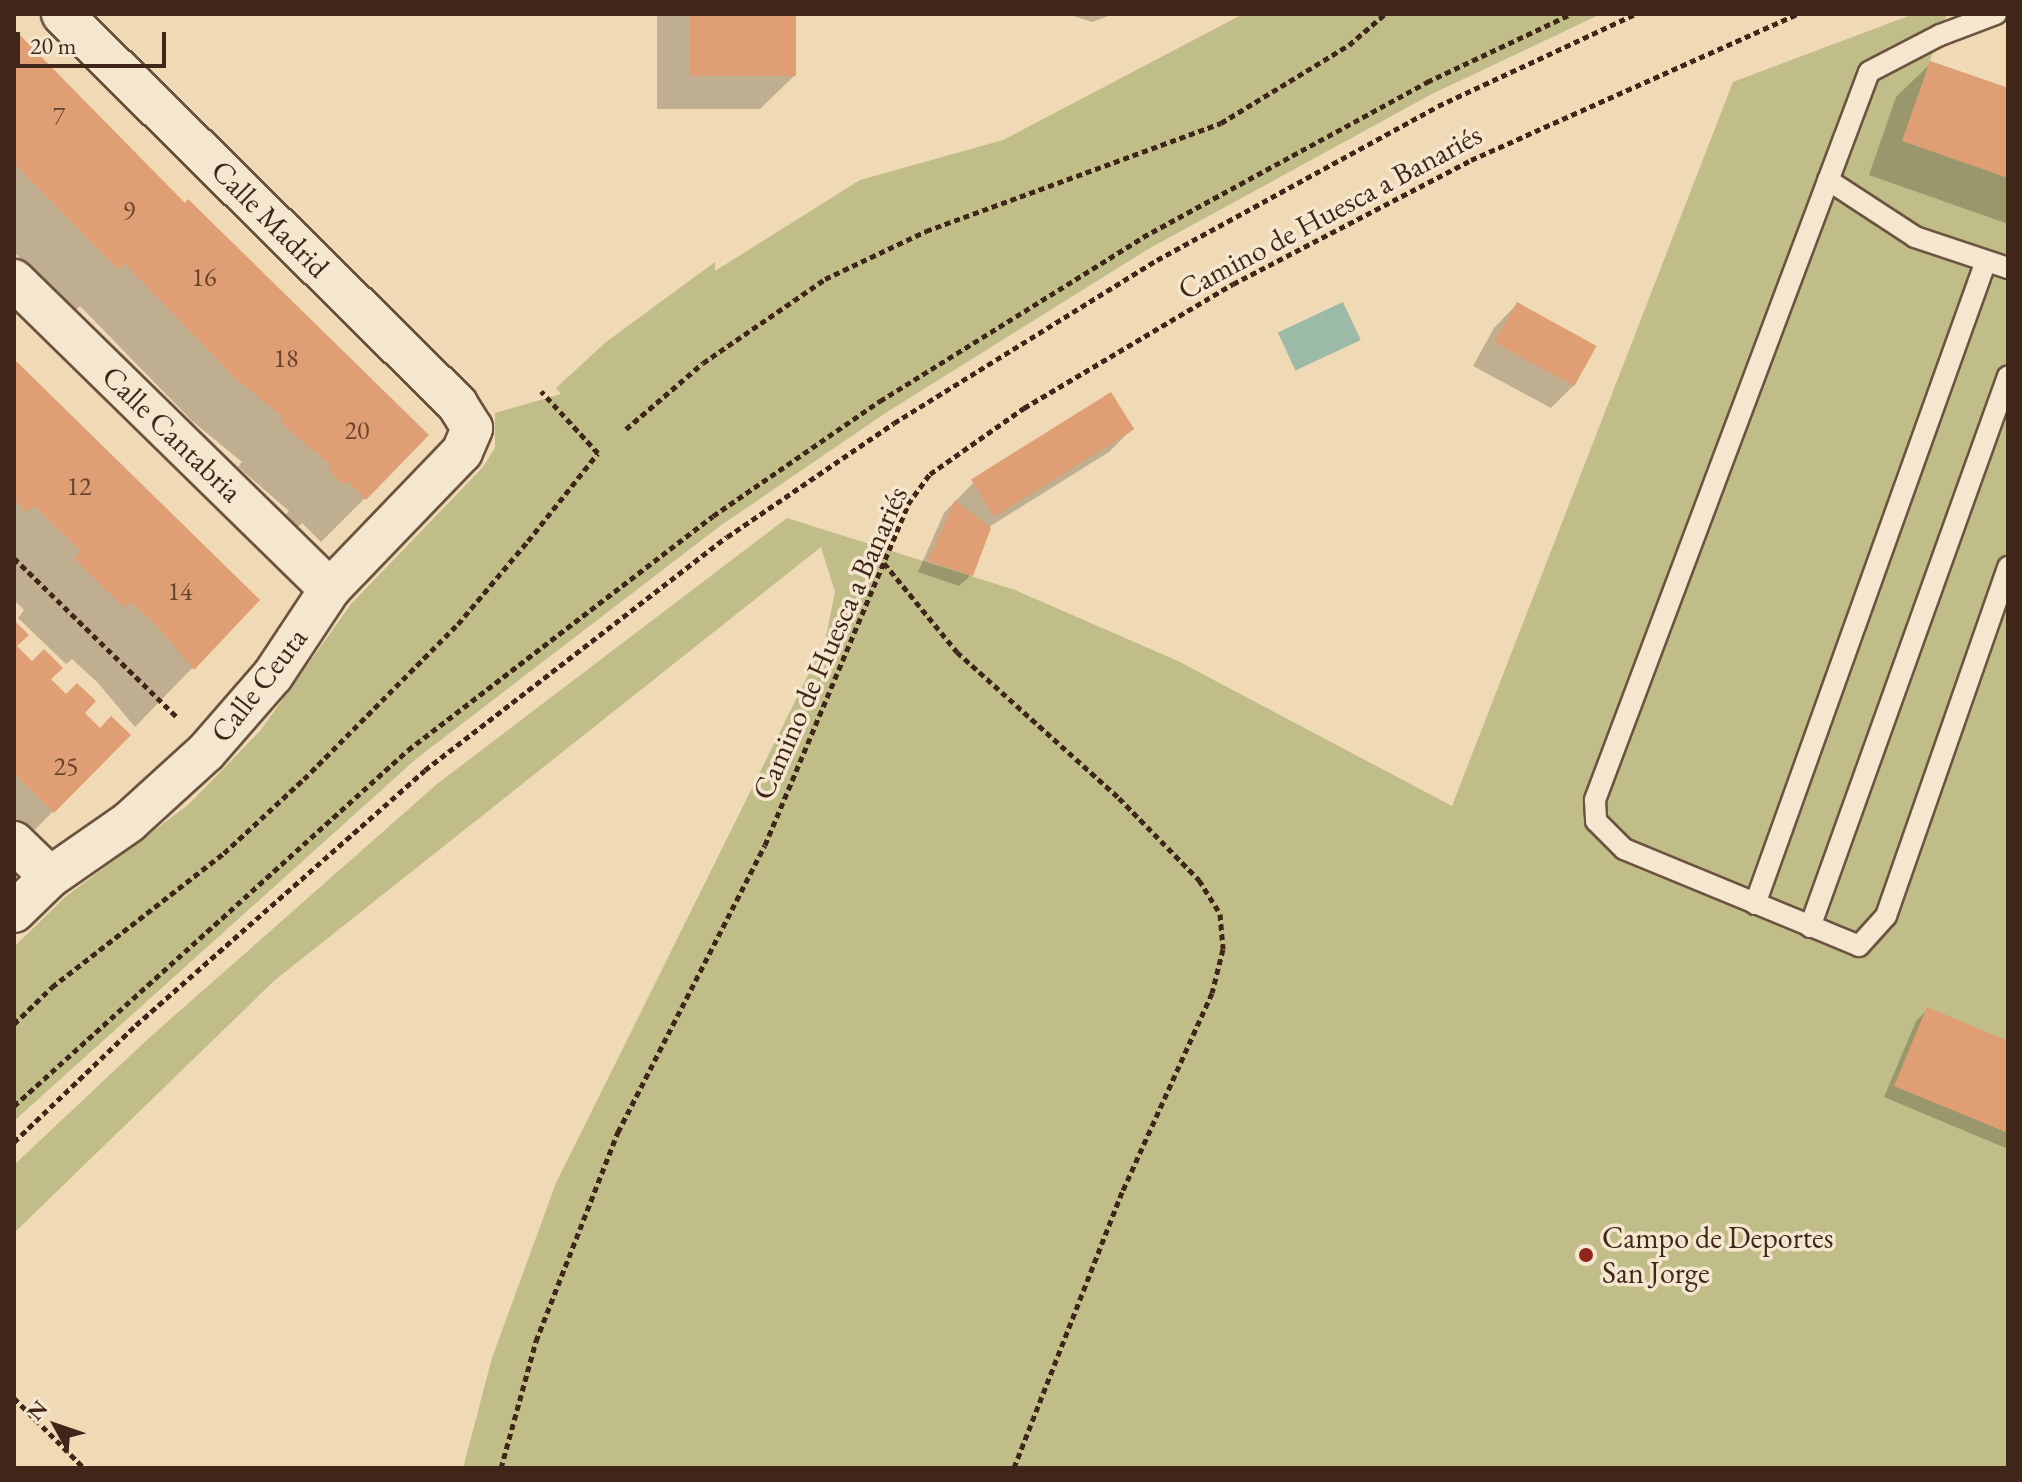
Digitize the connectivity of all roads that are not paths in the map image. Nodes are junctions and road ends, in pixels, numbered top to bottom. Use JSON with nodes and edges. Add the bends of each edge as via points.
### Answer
{"nodes":[{"id":1,"x":62,"y":14,"type":"edge"},
{"id":2,"x":1996,"y":14,"type":"edge"},
{"id":3,"x":1828,"y":180,"type":"junction"},
{"id":4,"x":1986,"y":261,"type":"junction"},
{"id":5,"x":2008,"y":268,"type":"edge"},
{"id":6,"x":14,"y":280,"type":"edge"},
{"id":7,"x":2008,"y":376,"type":"edge"},
{"id":8,"x":472,"y":428,"type":"joint"},
{"id":9,"x":2008,"y":567,"type":"edge"},
{"id":10,"x":330,"y":589,"type":"junction"},
{"id":11,"x":14,"y":842,"type":"edge"},
{"id":12,"x":50,"y":877,"type":"junction"},
{"id":13,"x":1755,"y":904,"type":"junction"},
{"id":14,"x":14,"y":912,"type":"edge"},
{"id":15,"x":1810,"y":927,"type":"junction"}],
"edges":[{"from":1,"to":8,"type":"street","name":"Calle Madrid","via":[[457,404]]},
{"from":2,"to":3,"type":"lane","via":[[1940,35],[1869,72]]},
{"from":3,"to":4,"type":"lane","via":[[1915,237]]},
{"from":3,"to":13,"type":"lane","via":[[1595,800],[1596,821],[1624,849]]},
{"from":4,"to":5,"type":"lane"},
{"from":4,"to":13,"type":"lane"},
{"from":6,"to":10,"type":"street","name":"Calle Cantabria"},
{"from":7,"to":15,"type":"lane"},
{"from":8,"to":10,"type":"street","name":"Calle Ceuta","via":[[462,452]]},
{"from":9,"to":15,"type":"lane","via":[[1886,916],[1859,946]]},
{"from":10,"to":12,"type":"street","name":"Calle Ceuta","via":[[273,675],[206,752],[129,822]]},
{"from":11,"to":12,"type":"street"},
{"from":12,"to":14,"type":"street","name":"Calle Ceuta"},
{"from":13,"to":15,"type":"lane"}]}
